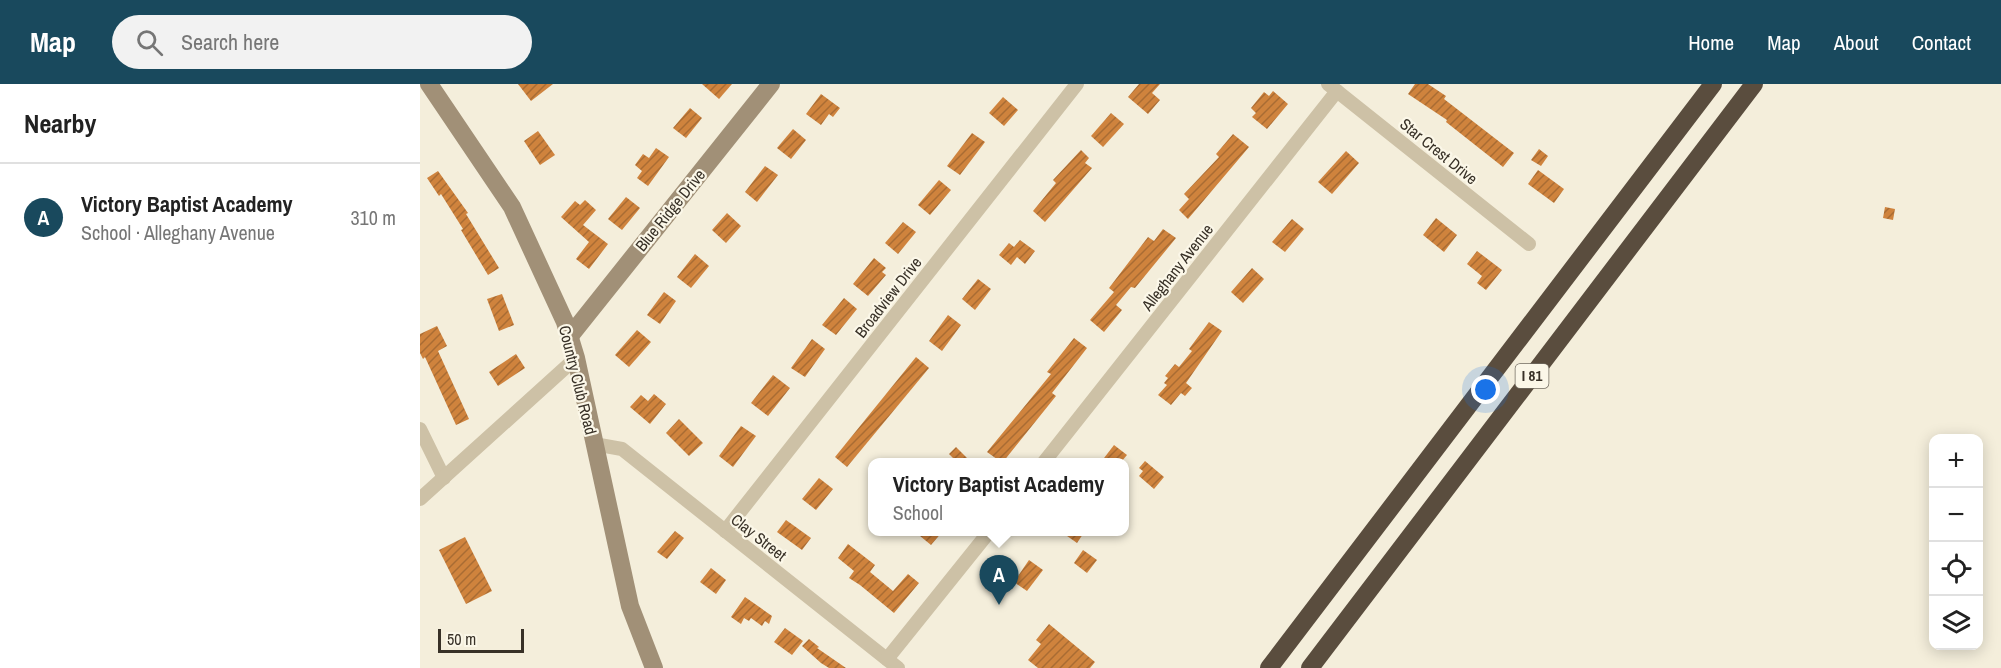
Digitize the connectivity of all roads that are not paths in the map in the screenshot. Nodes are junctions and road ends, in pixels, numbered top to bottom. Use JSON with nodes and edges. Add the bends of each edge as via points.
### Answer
{"nodes":[{"id":1,"x":429,"y":84,"type":"edge"},
{"id":2,"x":771,"y":84,"type":"edge"},
{"id":3,"x":1077,"y":84,"type":"edge"},
{"id":4,"x":1713,"y":84,"type":"edge"},
{"id":5,"x":1754,"y":84,"type":"edge"},
{"id":6,"x":1332,"y":88,"type":"edge"},
{"id":7,"x":1529,"y":244,"type":"dead end"},
{"id":8,"x":570,"y":336,"type":"junction"},
{"id":9,"x":576,"y":358,"type":"junction"},
{"id":10,"x":420,"y":429,"type":"edge"},
{"id":11,"x":594,"y":444,"type":"junction"},
{"id":12,"x":1047,"y":458,"type":"edge"},
{"id":13,"x":444,"y":478,"type":"junction"},
{"id":14,"x":420,"y":499,"type":"edge"},
{"id":15,"x":725,"y":531,"type":"junction"},
{"id":16,"x":985,"y":536,"type":"edge"},
{"id":17,"x":887,"y":659,"type":"junction"},
{"id":18,"x":654,"y":668,"type":"edge"},
{"id":19,"x":898,"y":668,"type":"edge"},
{"id":20,"x":1269,"y":668,"type":"edge"},
{"id":21,"x":1310,"y":668,"type":"edge"}],
"edges":[{"from":1,"to":8,"type":"street","name":"Country Club Road","via":[[512,207]]},
{"from":2,"to":8,"type":"street","name":"Blue Ridge Drive"},
{"from":3,"to":15,"type":"street","name":"Broadview Drive"},
{"from":4,"to":20,"type":"highway","number":"I 81"},
{"from":5,"to":21,"type":"highway","number":"I 81"},
{"from":6,"to":7,"type":"street","name":"Star Crest Drive"},
{"from":6,"to":12,"type":"street","name":"Alleghany Avenue"},
{"from":8,"to":9,"type":"street","name":"Country Club Road"},
{"from":9,"to":11,"type":"street","name":"Country Club Road"},
{"from":9,"to":13,"type":"street"},
{"from":10,"to":13,"type":"street"},
{"from":11,"to":15,"type":"street","name":"Clay Street","via":[[621,449]]},
{"from":11,"to":18,"type":"street","name":"Country Club Road","via":[[630,606]]},
{"from":13,"to":14,"type":"street"},
{"from":15,"to":17,"type":"street","name":"Clay Street"},
{"from":16,"to":17,"type":"street"},
{"from":17,"to":19,"type":"street","name":"Clay Street"}]}
